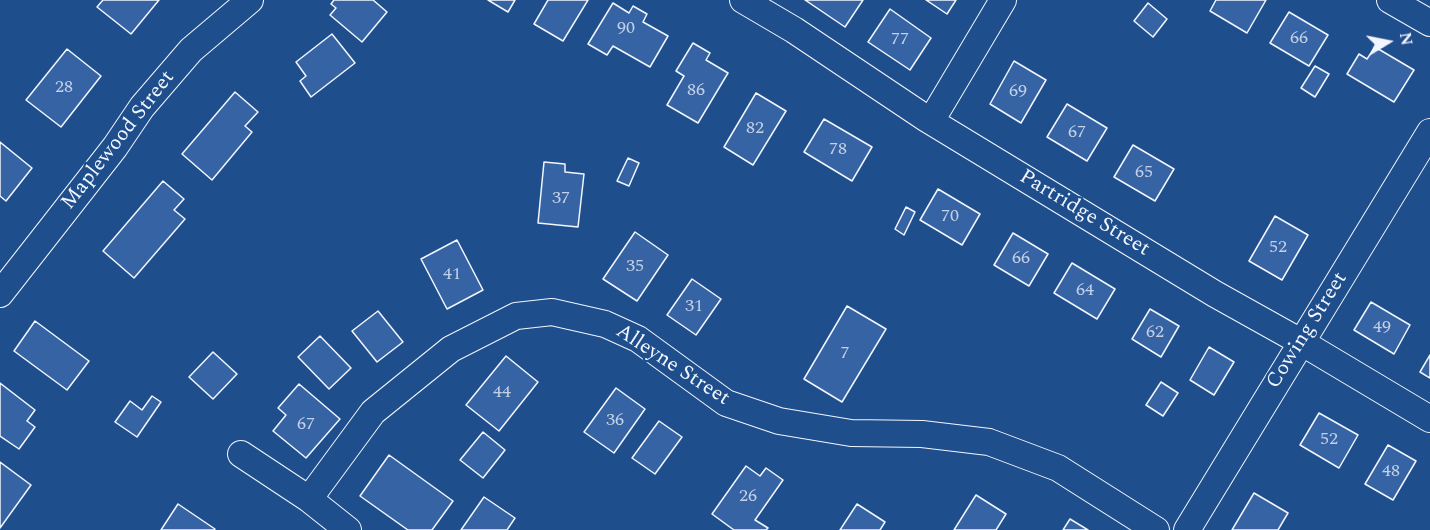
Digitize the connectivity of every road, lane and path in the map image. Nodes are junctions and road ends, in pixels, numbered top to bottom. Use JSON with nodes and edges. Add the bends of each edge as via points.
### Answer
{"nodes":[{"id":1,"x":250,"y":0,"type":"edge"},
{"id":2,"x":743,"y":0,"type":"edge"},
{"id":3,"x":1003,"y":0,"type":"edge"},
{"id":4,"x":1390,"y":0,"type":"edge"},
{"id":5,"x":1430,"y":23,"type":"edge"},
{"id":6,"x":931,"y":121,"type":"junction"},
{"id":7,"x":1430,"y":132,"type":"edge"},
{"id":8,"x":0,"y":294,"type":"edge"},
{"id":9,"x":1301,"y":342,"type":"junction"},
{"id":10,"x":1430,"y":419,"type":"edge"},
{"id":11,"x":241,"y":454,"type":"dead end"},
{"id":12,"x":309,"y":499,"type":"junction"},
{"id":13,"x":348,"y":530,"type":"edge"},
{"id":14,"x":1156,"y":530,"type":"edge"},
{"id":15,"x":1187,"y":530,"type":"edge"}],
"edges":[{"from":1,"to":8,"type":"street","name":"Maplewood Street","via":[[191,50],[142,107]]},
{"from":2,"to":6,"type":"street","name":"Partridge Street"},
{"from":3,"to":6,"type":"street"},
{"from":4,"to":5,"type":"street"},
{"from":6,"to":9,"type":"street","name":"Partridge Street"},
{"from":7,"to":9,"type":"street","name":"Cowing Street"},
{"from":9,"to":10,"type":"street","name":"Partridge Street"},
{"from":9,"to":15,"type":"street","name":"Cowing Street"},
{"from":11,"to":12,"type":"street"},
{"from":12,"to":13,"type":"street"},
{"from":12,"to":14,"type":"street","name":"Alleyne Street","via":[[374,412],[451,349],[516,315],[552,312],[605,324],[638,339],[726,404],[779,421],[851,434],[922,434],[989,442],[1058,468]]}]}
